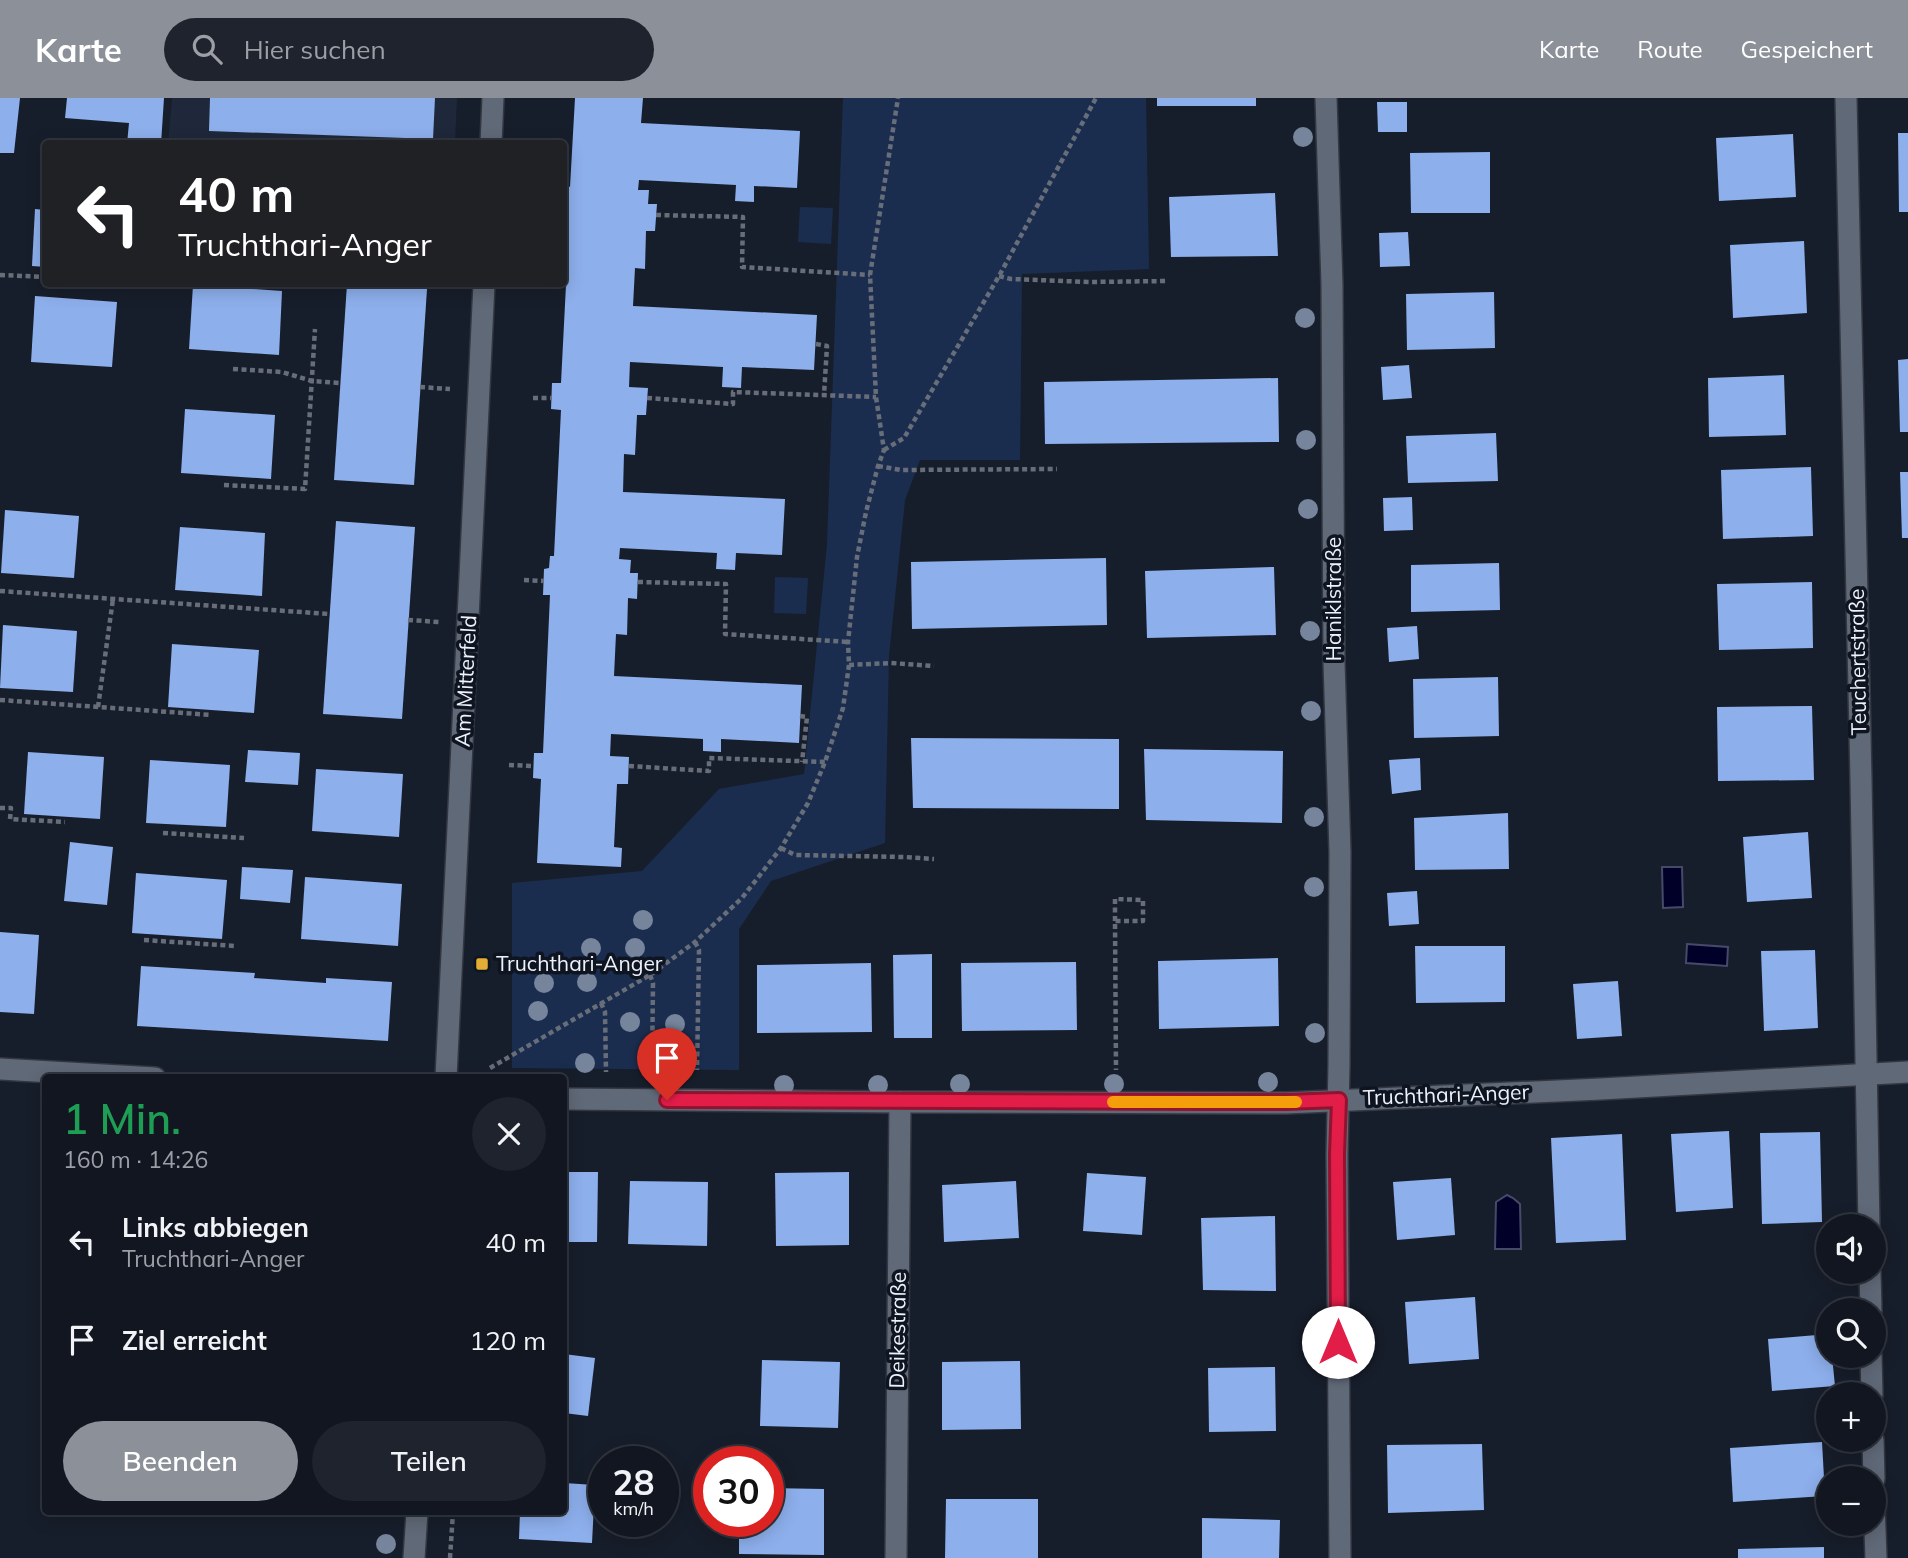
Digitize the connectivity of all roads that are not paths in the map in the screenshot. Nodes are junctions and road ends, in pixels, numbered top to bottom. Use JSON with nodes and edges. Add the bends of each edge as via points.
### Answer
{"nodes":[{"id":1,"x":494,"y":98,"type":"edge"},
{"id":2,"x":1326,"y":98,"type":"edge"},
{"id":3,"x":1846,"y":98,"type":"edge"},
{"id":4,"x":491,"y":140,"type":"edge"},
{"id":5,"x":484,"y":287,"type":"edge"},
{"id":6,"x":0,"y":1069,"type":"edge"},
{"id":7,"x":1908,"y":1072,"type":"edge"},
{"id":8,"x":86,"y":1074,"type":"edge"},
{"id":9,"x":446,"y":1074,"type":"edge"},
{"id":10,"x":1867,"y":1074,"type":"junction"},
{"id":11,"x":567,"y":1099,"type":"edge"},
{"id":12,"x":1339,"y":1100,"type":"junction"},
{"id":13,"x":900,"y":1102,"type":"junction"},
{"id":14,"x":1869,"y":1214,"type":"edge"},
{"id":15,"x":416,"y":1515,"type":"edge"},
{"id":16,"x":1875,"y":1536,"type":"edge"},
{"id":17,"x":414,"y":1558,"type":"edge"},
{"id":18,"x":896,"y":1558,"type":"edge"},
{"id":19,"x":1340,"y":1558,"type":"edge"},
{"id":20,"x":1876,"y":1558,"type":"edge"}],
"edges":[{"from":1,"to":4,"type":"street"},
{"from":2,"to":12,"type":"street","name":"Haniklstraße","via":[[1340,852]]},
{"from":3,"to":10,"type":"street","name":"Teuchertstraße"},
{"from":5,"to":9,"type":"street","name":"Am Mitterfeld"},
{"from":6,"to":8,"type":"street"},
{"from":7,"to":10,"type":"street","name":"Truchthari-Anger"},
{"from":10,"to":12,"type":"street","name":"Truchthari-Anger"},
{"from":10,"to":14,"type":"street","name":"Teuchertstraße"},
{"from":11,"to":13,"type":"street","name":"Truchthari-Anger"},
{"from":12,"to":13,"type":"street","name":"Truchthari-Anger"},
{"from":12,"to":19,"type":"street","name":"Haniklstraße"},
{"from":13,"to":18,"type":"street","name":"Deikestraße"},
{"from":15,"to":17,"type":"street"},
{"from":16,"to":20,"type":"street"}]}
